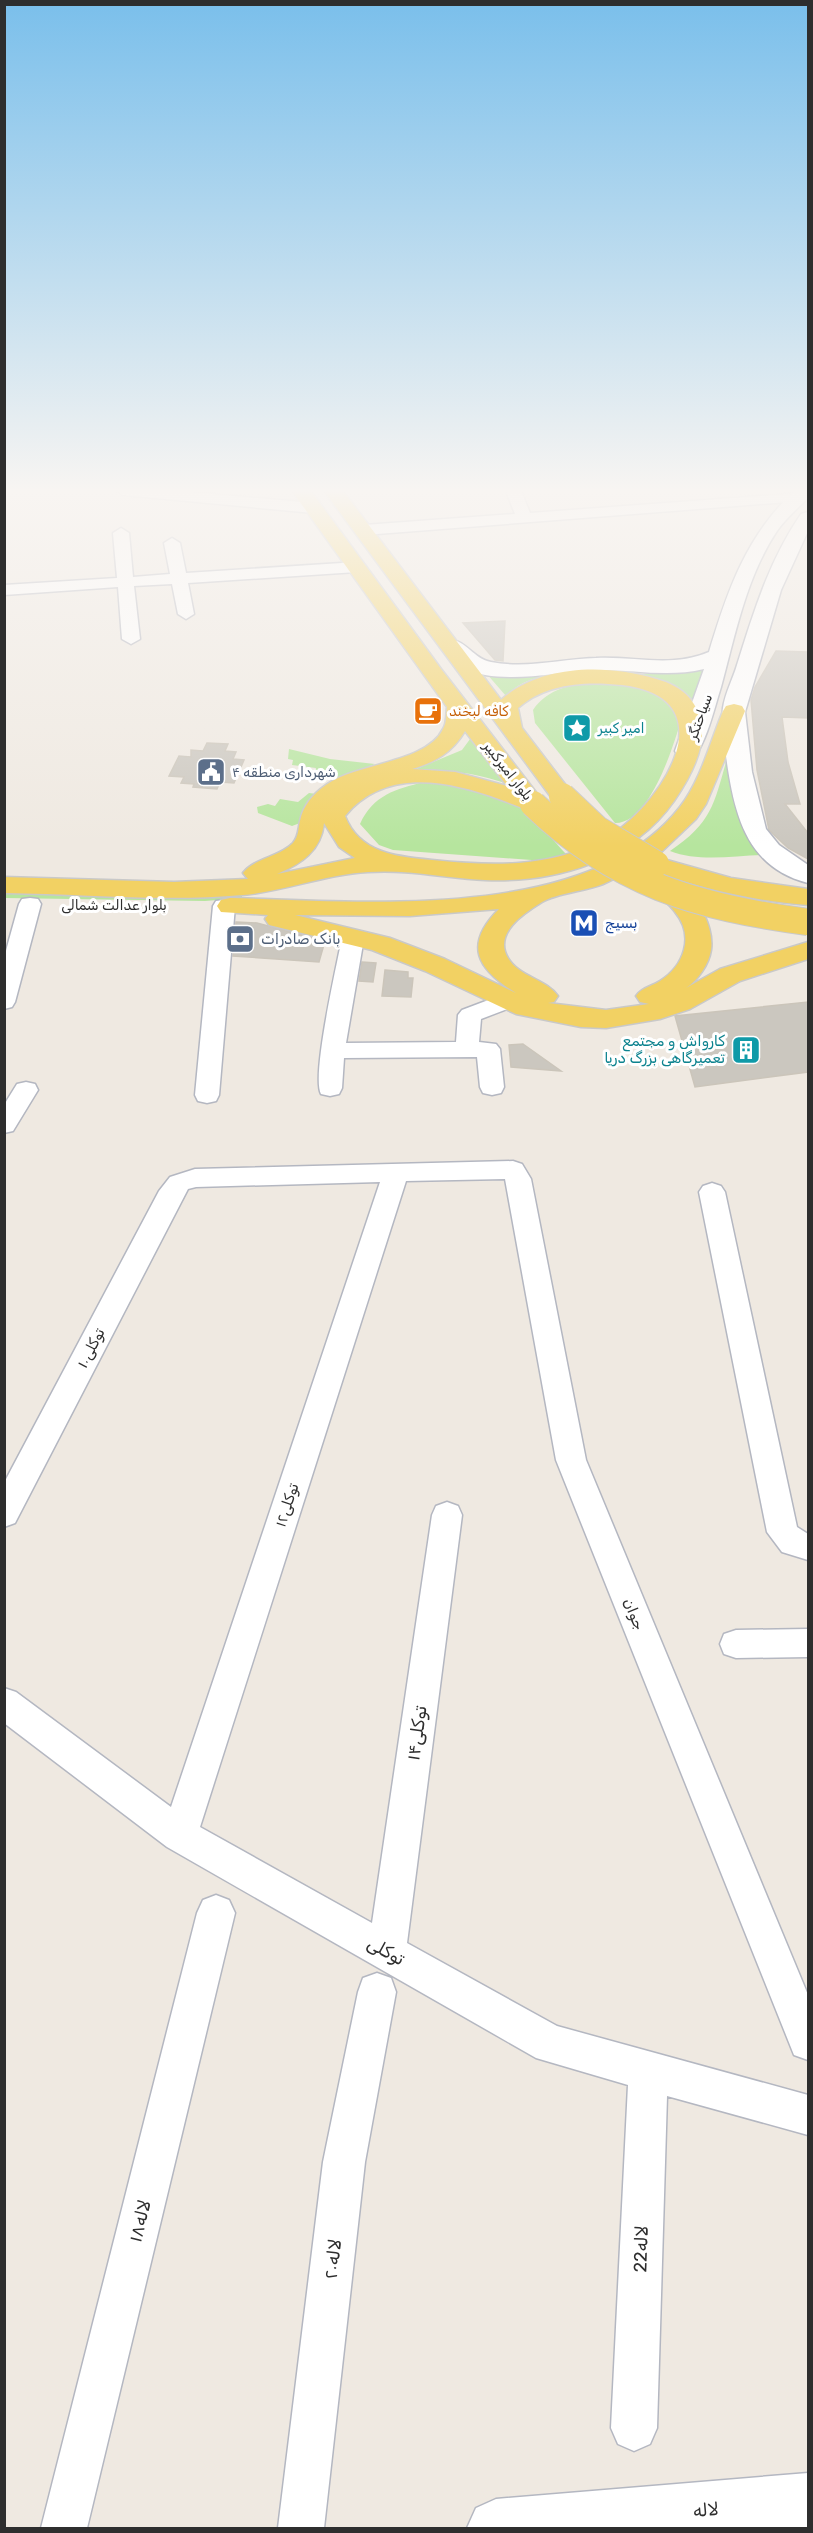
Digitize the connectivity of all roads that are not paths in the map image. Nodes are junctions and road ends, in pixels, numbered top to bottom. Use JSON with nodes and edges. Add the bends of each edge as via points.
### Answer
{"nodes":[{"id":1,"x":128,"y":609,"type":"edge"},
{"id":2,"x":185,"y":609,"type":"edge"},
{"id":3,"x":388,"y":609,"type":"edge"},
{"id":4,"x":424,"y":609,"type":"edge"},
{"id":5,"x":733,"y":609,"type":"edge"},
{"id":6,"x":765,"y":609,"type":"edge"},
{"id":7,"x":186,"y":614,"type":"dead end"},
{"id":8,"x":131,"y":639,"type":"dead end"},
{"id":9,"x":451,"y":645,"type":"junction"},
{"id":10,"x":721,"y":655,"type":"junction"},
{"id":11,"x":458,"y":706,"type":"junction"},
{"id":12,"x":734,"y":711,"type":"junction"},
{"id":13,"x":511,"y":731,"type":"junction"},
{"id":14,"x":687,"y":751,"type":"junction"},
{"id":15,"x":533,"y":804,"type":"junction"},
{"id":16,"x":403,"y":866,"type":"junction"},
{"id":17,"x":808,"y":875,"type":"edge"},
{"id":18,"x":4,"y":885,"type":"edge"},
{"id":19,"x":201,"y":888,"type":"junction"},
{"id":20,"x":672,"y":894,"type":"junction"},
{"id":21,"x":538,"y":896,"type":"junction"},
{"id":22,"x":808,"y":897,"type":"edge"},
{"id":23,"x":4,"y":904,"type":"edge"},
{"id":24,"x":30,"y":904,"type":"junction"},
{"id":25,"x":224,"y":906,"type":"junction"},
{"id":26,"x":808,"y":922,"type":"edge"},
{"id":27,"x":353,"y":938,"type":"junction"},
{"id":28,"x":808,"y":950,"type":"edge"},
{"id":29,"x":507,"y":1001,"type":"junction"},
{"id":30,"x":5,"y":1002,"type":"edge"},
{"id":31,"x":467,"y":1050,"type":"junction"},
{"id":32,"x":333,"y":1052,"type":"junction"},
{"id":33,"x":492,"y":1087,"type":"dead end"},
{"id":34,"x":330,"y":1088,"type":"dead end"},
{"id":35,"x":27,"y":1090,"type":"dead end"},
{"id":36,"x":207,"y":1095,"type":"dead end"},
{"id":37,"x":4,"y":1125,"type":"edge"},
{"id":38,"x":394,"y":1175,"type":"junction"},
{"id":39,"x":712,"y":1192,"type":"dead end"},
{"id":40,"x":4,"y":1514,"type":"edge"},
{"id":41,"x":447,"y":1515,"type":"dead end"},
{"id":42,"x":808,"y":1547,"type":"edge"},
{"id":43,"x":808,"y":1643,"type":"edge"},
{"id":44,"x":736,"y":1644,"type":"dead end"},
{"id":45,"x":5,"y":1706,"type":"edge"},
{"id":46,"x":180,"y":1835,"type":"junction"},
{"id":47,"x":216,"y":1913,"type":"dead end"},
{"id":48,"x":387,"y":1951,"type":"junction"},
{"id":49,"x":377,"y":1992,"type":"dead end"},
{"id":50,"x":808,"y":2041,"type":"edge"},
{"id":51,"x":648,"y":2071,"type":"junction"},
{"id":52,"x":808,"y":2115,"type":"edge"},
{"id":53,"x":634,"y":2428,"type":"dead end"},
{"id":54,"x":808,"y":2501,"type":"edge"},
{"id":55,"x":617,"y":2523,"type":"edge"},
{"id":56,"x":64,"y":2529,"type":"edge"},
{"id":57,"x":301,"y":2529,"type":"edge"},
{"id":58,"x":496,"y":2529,"type":"edge"}],
"edges":[{"from":1,"to":8,"type":"street"},
{"from":2,"to":7,"type":"street"},
{"from":3,"to":11,"type":"main road","name":"بلوار امیرکبیر"},
{"from":4,"to":9,"type":"main road","name":"بلوار امیرکبیر"},
{"from":5,"to":10,"type":"main road","name":"سیاحتگر"},
{"from":6,"to":12,"type":"main road","name":"سیاحتگر"},
{"from":9,"to":10,"type":"main road","via":[[482,667],[514,670],[593,664],[670,668],[694,665]]},
{"from":9,"to":13,"type":"main road","name":"بلوار امیرکبیر"},
{"from":10,"to":14,"type":"main road","name":"سیاحتگر","via":[[702,719]]},
{"from":11,"to":15,"type":"main road","name":"بلوار امیرکبیر"},
{"from":11,"to":19,"type":"main road","via":[[456,728],[435,753],[348,781],[327,793],[315,809],[311,836],[284,861],[251,875]]},
{"from":12,"to":17,"type":"main road","via":[[746,804],[754,830],[783,862]]},
{"from":12,"to":21,"type":"main road","via":[[688,813],[666,837],[605,874]]},
{"from":13,"to":14,"type":"main road","via":[[507,707],[518,695],[558,680],[609,677],[655,686],[683,703],[690,717]]},
{"from":13,"to":22,"type":"main road","name":"بلوار امیرکبیر","bridge":true,"via":[[581,817],[656,864],[696,879]]},
{"from":14,"to":16,"type":"main road","via":[[664,802],[631,834],[602,850],[555,867],[525,870]]},
{"from":15,"to":16,"type":"main road","via":[[469,780],[421,776],[372,783],[340,802],[333,815],[346,840],[362,853]]},
{"from":15,"to":20,"type":"main road","name":"بلوار امیرکبیر","bridge":true,"via":[[559,830],[595,856],[625,875]]},
{"from":16,"to":19,"type":"main road","via":[[370,864],[267,884]]},
{"from":18,"to":19,"type":"main road","name":"بلوار عدالت شمالی"},
{"from":20,"to":21,"type":"main road","via":[[699,928],[701,943],[690,970],[659,993],[608,1005],[577,1004],[544,996],[517,984],[500,969],[490,948],[492,930],[515,908]]},
{"from":20,"to":26,"type":"main road","name":"بلوار امیرکبیر","bridge":true,"via":[[748,914]]},
{"from":21,"to":25,"type":"main road","via":[[441,906]]},
{"from":23,"to":24,"type":"main road","name":"بلوار عدالت شمالی"},
{"from":24,"to":25,"type":"main road","name":"بلوار عدالت شمالی"},
{"from":24,"to":30,"type":"street"},
{"from":25,"to":27,"type":"main road"},
{"from":25,"to":36,"type":"street"},
{"from":27,"to":29,"type":"main road","via":[[381,944],[435,965]]},
{"from":27,"to":32,"type":"street"},
{"from":28,"to":29,"type":"main road","via":[[730,975],[680,1003],[650,1013],[581,1018]]},
{"from":29,"to":31,"type":"street","via":[[470,1015]]},
{"from":31,"to":32,"type":"street"},
{"from":31,"to":33,"type":"street","via":[[488,1049]]},
{"from":32,"to":34,"type":"street"},
{"from":35,"to":37,"type":"street"},
{"from":38,"to":40,"type":"street","name":"۱۰توکلی","via":[[195,1178],[179,1183]]},
{"from":38,"to":46,"type":"street","name":"توکلی۱۲"},
{"from":38,"to":50,"type":"street","name":"جوان","via":[[513,1170],[518,1179],[571,1460]]},
{"from":39,"to":42,"type":"street","via":[[783,1532],[794,1544]]},
{"from":41,"to":48,"type":"street","name":"توکلی۱۴"},
{"from":43,"to":44,"type":"street"},
{"from":45,"to":46,"type":"street","name":"توکلی"},
{"from":46,"to":48,"type":"street","name":"توکلی"},
{"from":47,"to":56,"type":"street","name":"لاله۱۸"},
{"from":48,"to":51,"type":"street","name":"توکلی","via":[[550,2044]]},
{"from":49,"to":57,"type":"street","name":"لاله۲۰","via":[[344,2162]]},
{"from":51,"to":52,"type":"street","name":"توکلی"},
{"from":51,"to":53,"type":"street","name":"22لاله"},
{"from":54,"to":55,"type":"main road","name":"لاله"},
{"from":55,"to":58,"type":"main road","name":"لاله"}]}
